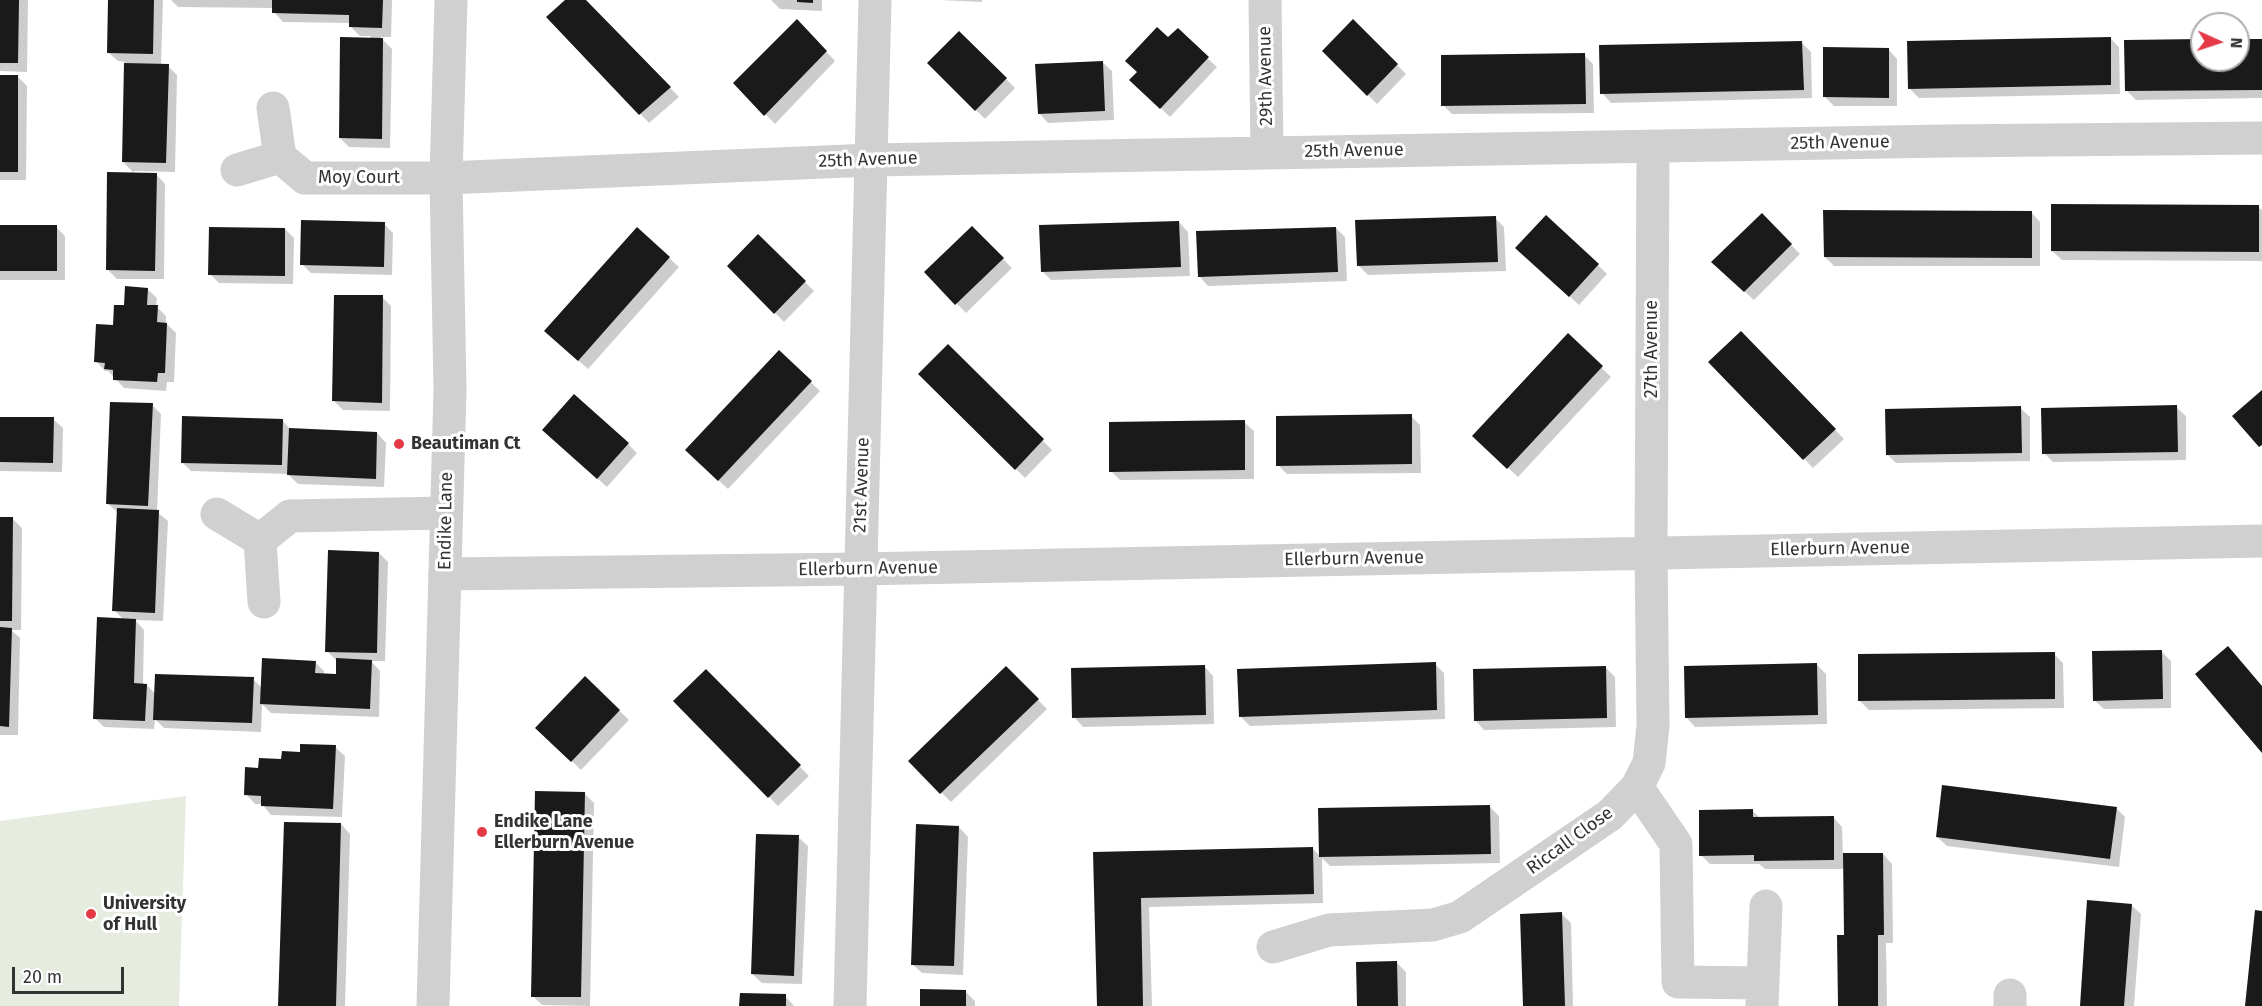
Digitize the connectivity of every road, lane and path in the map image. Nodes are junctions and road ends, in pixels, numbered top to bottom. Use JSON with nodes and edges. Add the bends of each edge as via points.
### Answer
{"nodes":[{"id":1,"x":451,"y":0,"type":"edge"},
{"id":2,"x":875,"y":0,"type":"edge"},
{"id":3,"x":1264,"y":0,"type":"edge"},
{"id":4,"x":273,"y":108,"type":"dead end"},
{"id":5,"x":2262,"y":138,"type":"edge"},
{"id":6,"x":1653,"y":146,"type":"junction"},
{"id":7,"x":1267,"y":153,"type":"junction"},
{"id":8,"x":280,"y":157,"type":"junction"},
{"id":9,"x":871,"y":160,"type":"junction"},
{"id":10,"x":237,"y":170,"type":"dead end"},
{"id":11,"x":446,"y":178,"type":"junction"},
{"id":12,"x":445,"y":513,"type":"junction"},
{"id":13,"x":217,"y":514,"type":"dead end"},
{"id":14,"x":260,"y":540,"type":"junction"},
{"id":15,"x":2262,"y":541,"type":"edge"},
{"id":16,"x":1651,"y":552,"type":"junction"},
{"id":17,"x":860,"y":569,"type":"junction"},
{"id":18,"x":446,"y":574,"type":"junction"},
{"id":19,"x":264,"y":602,"type":"dead end"},
{"id":20,"x":1637,"y":788,"type":"junction"},
{"id":21,"x":1766,"y":906,"type":"dead end"},
{"id":22,"x":1273,"y":947,"type":"dead end"},
{"id":23,"x":1762,"y":995,"type":"edge"},
{"id":24,"x":433,"y":1006,"type":"edge"},
{"id":25,"x":850,"y":1006,"type":"edge"}],
"edges":[{"from":1,"to":11,"type":"street","name":"Endike Lane"},
{"from":2,"to":9,"type":"street","name":"21st Avenue"},
{"from":3,"to":7,"type":"street","name":"29th Avenue"},
{"from":4,"to":8,"type":"street"},
{"from":5,"to":6,"type":"street","name":"25th Avenue"},
{"from":6,"to":7,"type":"street","name":"25th Avenue"},
{"from":6,"to":16,"type":"street","name":"27th Avenue"},
{"from":7,"to":9,"type":"street","name":"25th Avenue"},
{"from":8,"to":10,"type":"street"},
{"from":8,"to":11,"type":"street","name":"Moy Court","via":[[305,178]]},
{"from":9,"to":11,"type":"street","name":"25th Avenue"},
{"from":9,"to":17,"type":"street","name":"21st Avenue"},
{"from":11,"to":12,"type":"street","name":"Endike Lane","via":[[450,390]]},
{"from":12,"to":14,"type":"street","via":[[290,516]]},
{"from":12,"to":18,"type":"street","name":"Endike Lane"},
{"from":13,"to":14,"type":"street"},
{"from":14,"to":19,"type":"street"},
{"from":15,"to":16,"type":"street","name":"Ellerburn Avenue"},
{"from":16,"to":17,"type":"street","name":"Ellerburn Avenue"},
{"from":16,"to":20,"type":"street","name":"Riccall Close","via":[[1653,726],[1649,763]]},
{"from":17,"to":18,"type":"street","name":"Ellerburn Avenue"},
{"from":17,"to":25,"type":"street","name":"21st Avenue"},
{"from":18,"to":24,"type":"street","name":"Endike Lane"},
{"from":20,"to":22,"type":"street","name":"Riccall Close","via":[[1610,815],[1460,917],[1433,925],[1329,930]]},
{"from":20,"to":23,"type":"street","via":[[1676,844],[1678,982]]},
{"from":21,"to":23,"type":"street"}]}
